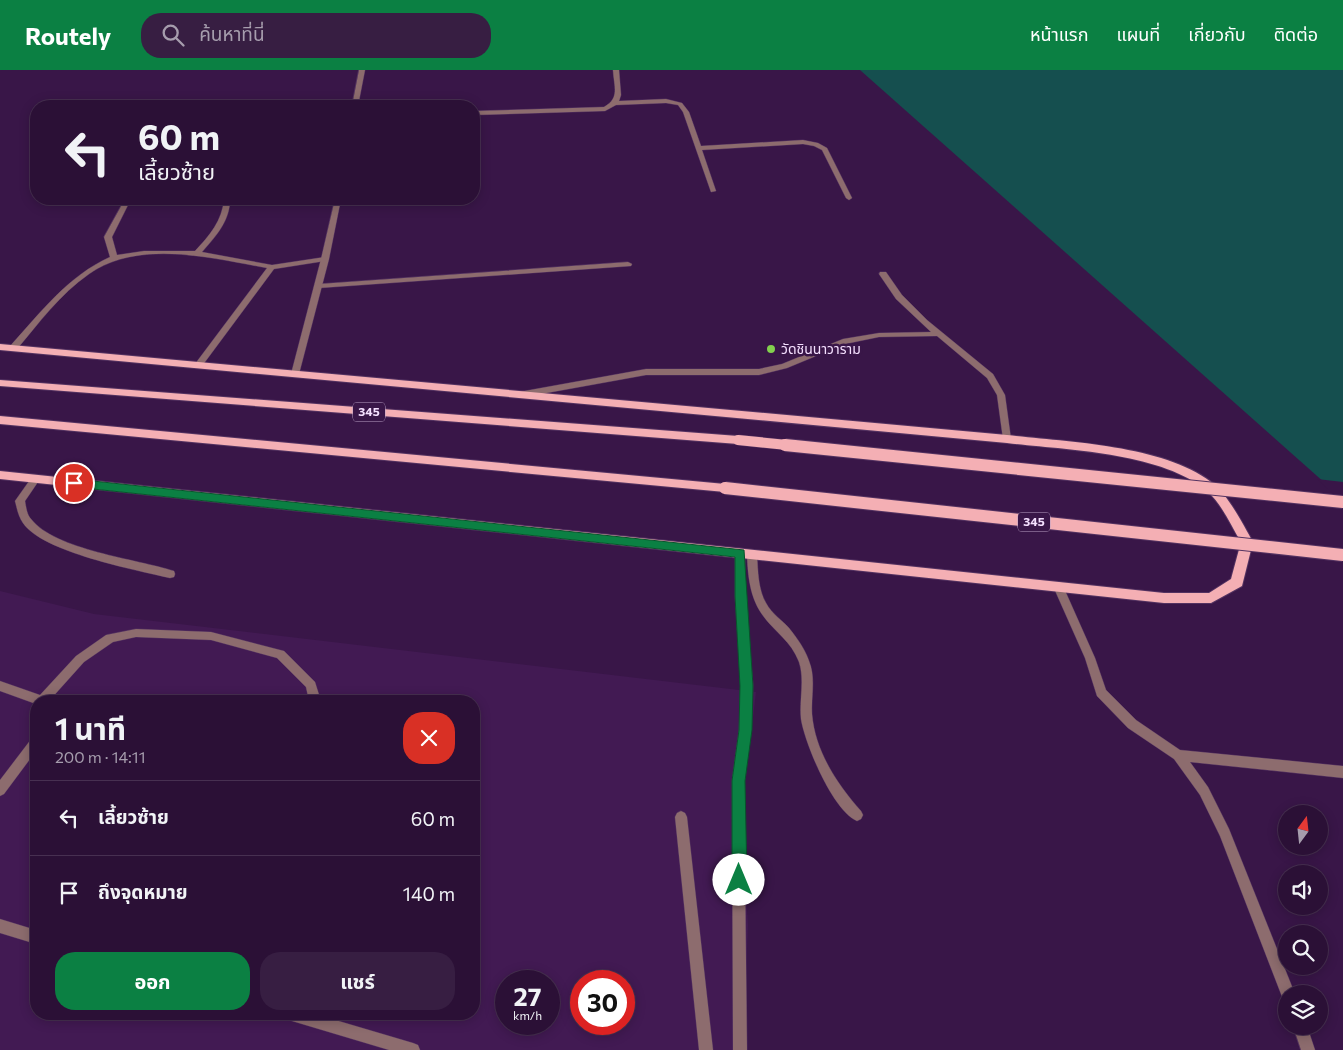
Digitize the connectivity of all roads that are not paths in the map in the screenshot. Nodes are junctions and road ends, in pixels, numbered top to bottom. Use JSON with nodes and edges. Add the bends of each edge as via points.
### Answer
{"nodes":[{"id":1,"x":362,"y":70,"type":"edge"},
{"id":2,"x":616,"y":70,"type":"edge"},
{"id":3,"x":356,"y":100,"type":"edge"},
{"id":4,"x":615,"y":103,"type":"junction"},
{"id":5,"x":480,"y":113,"type":"edge"},
{"id":6,"x":698,"y":148,"type":"junction"},
{"id":7,"x":713,"y":191,"type":"dead end"},
{"id":8,"x":849,"y":198,"type":"dead end"},
{"id":9,"x":125,"y":205,"type":"edge"},
{"id":10,"x":227,"y":205,"type":"edge"},
{"id":11,"x":337,"y":205,"type":"edge"},
{"id":12,"x":197,"y":253,"type":"junction"},
{"id":13,"x":114,"y":258,"type":"junction"},
{"id":14,"x":325,"y":259,"type":"junction"},
{"id":15,"x":628,"y":264,"type":"dead end"},
{"id":16,"x":272,"y":266,"type":"junction"},
{"id":17,"x":883,"y":274,"type":"dead end"},
{"id":18,"x":318,"y":286,"type":"junction"},
{"id":19,"x":939,"y":334,"type":"junction"},
{"id":20,"x":0,"y":347,"type":"edge"},
{"id":21,"x":14,"y":348,"type":"junction"},
{"id":22,"x":199,"y":364,"type":"junction"},
{"id":23,"x":295,"y":374,"type":"junction"},
{"id":24,"x":0,"y":382,"type":"edge"},
{"id":25,"x":515,"y":395,"type":"junction"},
{"id":26,"x":0,"y":420,"type":"edge"},
{"id":27,"x":1007,"y":439,"type":"junction"},
{"id":28,"x":0,"y":476,"type":"edge"},
{"id":29,"x":34,"y":479,"type":"junction"},
{"id":30,"x":1343,"y":502,"type":"edge"},
{"id":31,"x":746,"y":554,"type":"junction"},
{"id":32,"x":1343,"y":555,"type":"edge"},
{"id":33,"x":170,"y":574,"type":"dead end"},
{"id":34,"x":1058,"y":586,"type":"junction"},
{"id":35,"x":0,"y":686,"type":"edge"},
{"id":36,"x":47,"y":695,"type":"edge"},
{"id":37,"x":314,"y":695,"type":"edge"},
{"id":38,"x":30,"y":697,"type":"edge"},
{"id":39,"x":30,"y":750,"type":"edge"},
{"id":40,"x":1178,"y":755,"type":"junction"},
{"id":41,"x":1343,"y":772,"type":"edge"},
{"id":42,"x":0,"y":790,"type":"edge"},
{"id":43,"x":857,"y":815,"type":"dead end"},
{"id":44,"x":681,"y":817,"type":"dead end"},
{"id":45,"x":0,"y":926,"type":"edge"},
{"id":46,"x":30,"y":935,"type":"edge"},
{"id":47,"x":1285,"y":985,"type":"edge"},
{"id":48,"x":312,"y":1020,"type":"edge"},
{"id":49,"x":1303,"y":1035,"type":"edge"},
{"id":50,"x":413,"y":1050,"type":"edge"},
{"id":51,"x":706,"y":1050,"type":"edge"},
{"id":52,"x":740,"y":1050,"type":"edge"},
{"id":53,"x":1308,"y":1050,"type":"edge"}],
"edges":[{"from":1,"to":3,"type":"street"},
{"from":2,"to":4,"type":"street","via":[[618,95]]},
{"from":4,"to":5,"type":"street","via":[[605,109]]},
{"from":4,"to":6,"type":"street","via":[[680,104],[686,112]]},
{"from":6,"to":7,"type":"street"},
{"from":6,"to":8,"type":"street","via":[[816,144],[825,149]]},
{"from":9,"to":13,"type":"street","via":[[108,237]]},
{"from":10,"to":12,"type":"street","via":[[220,227]]},
{"from":11,"to":14,"type":"street"},
{"from":12,"to":13,"type":"street","via":[[146,253]]},
{"from":12,"to":16,"type":"street"},
{"from":13,"to":21,"type":"street","via":[[90,268],[76,280]]},
{"from":14,"to":16,"type":"street"},
{"from":14,"to":18,"type":"street"},
{"from":15,"to":18,"type":"street"},
{"from":16,"to":22,"type":"street"},
{"from":17,"to":19,"type":"street","via":[[899,297]]},
{"from":18,"to":23,"type":"street"},
{"from":19,"to":25,"type":"street","via":[[880,335],[843,342],[784,366],[759,372],[646,372]]},
{"from":19,"to":27,"type":"street","via":[[990,376],[1001,395]]},
{"from":20,"to":21,"type":"main road"},
{"from":21,"to":22,"type":"main road"},
{"from":22,"to":23,"type":"main road"},
{"from":23,"to":25,"type":"main road"},
{"from":24,"to":30,"type":"main road","number":"345","bridge":true,"via":[[738,440]]},
{"from":25,"to":27,"type":"main road"},
{"from":26,"to":32,"type":"main road","number":"345","bridge":true,"via":[[725,488]]},
{"from":27,"to":34,"type":"main road","via":[[1137,456],[1182,470],[1212,489],[1247,542],[1237,582],[1211,598],[1164,598]]},
{"from":28,"to":29,"type":"main road"},
{"from":29,"to":31,"type":"main road"},
{"from":29,"to":33,"type":"street","via":[[20,501],[26,522],[47,539]]},
{"from":31,"to":34,"type":"main road"},
{"from":31,"to":43,"type":"street","via":[[760,602],[785,631],[805,664],[807,717],[822,767]]},
{"from":31,"to":52,"type":"street","via":[[740,596],[747,686],[738,781]]},
{"from":34,"to":40,"type":"street","via":[[1090,658],[1101,693],[1132,724]]},
{"from":35,"to":38,"type":"street"},
{"from":36,"to":37,"type":"street","via":[[80,659],[110,638],[136,633],[211,636],[280,654],[312,685]]},
{"from":39,"to":42,"type":"street"},
{"from":40,"to":41,"type":"street"},
{"from":40,"to":47,"type":"street","via":[[1204,791],[1225,833]]},
{"from":44,"to":51,"type":"street"},
{"from":45,"to":46,"type":"street"},
{"from":48,"to":50,"type":"street"},
{"from":49,"to":53,"type":"street"}]}
